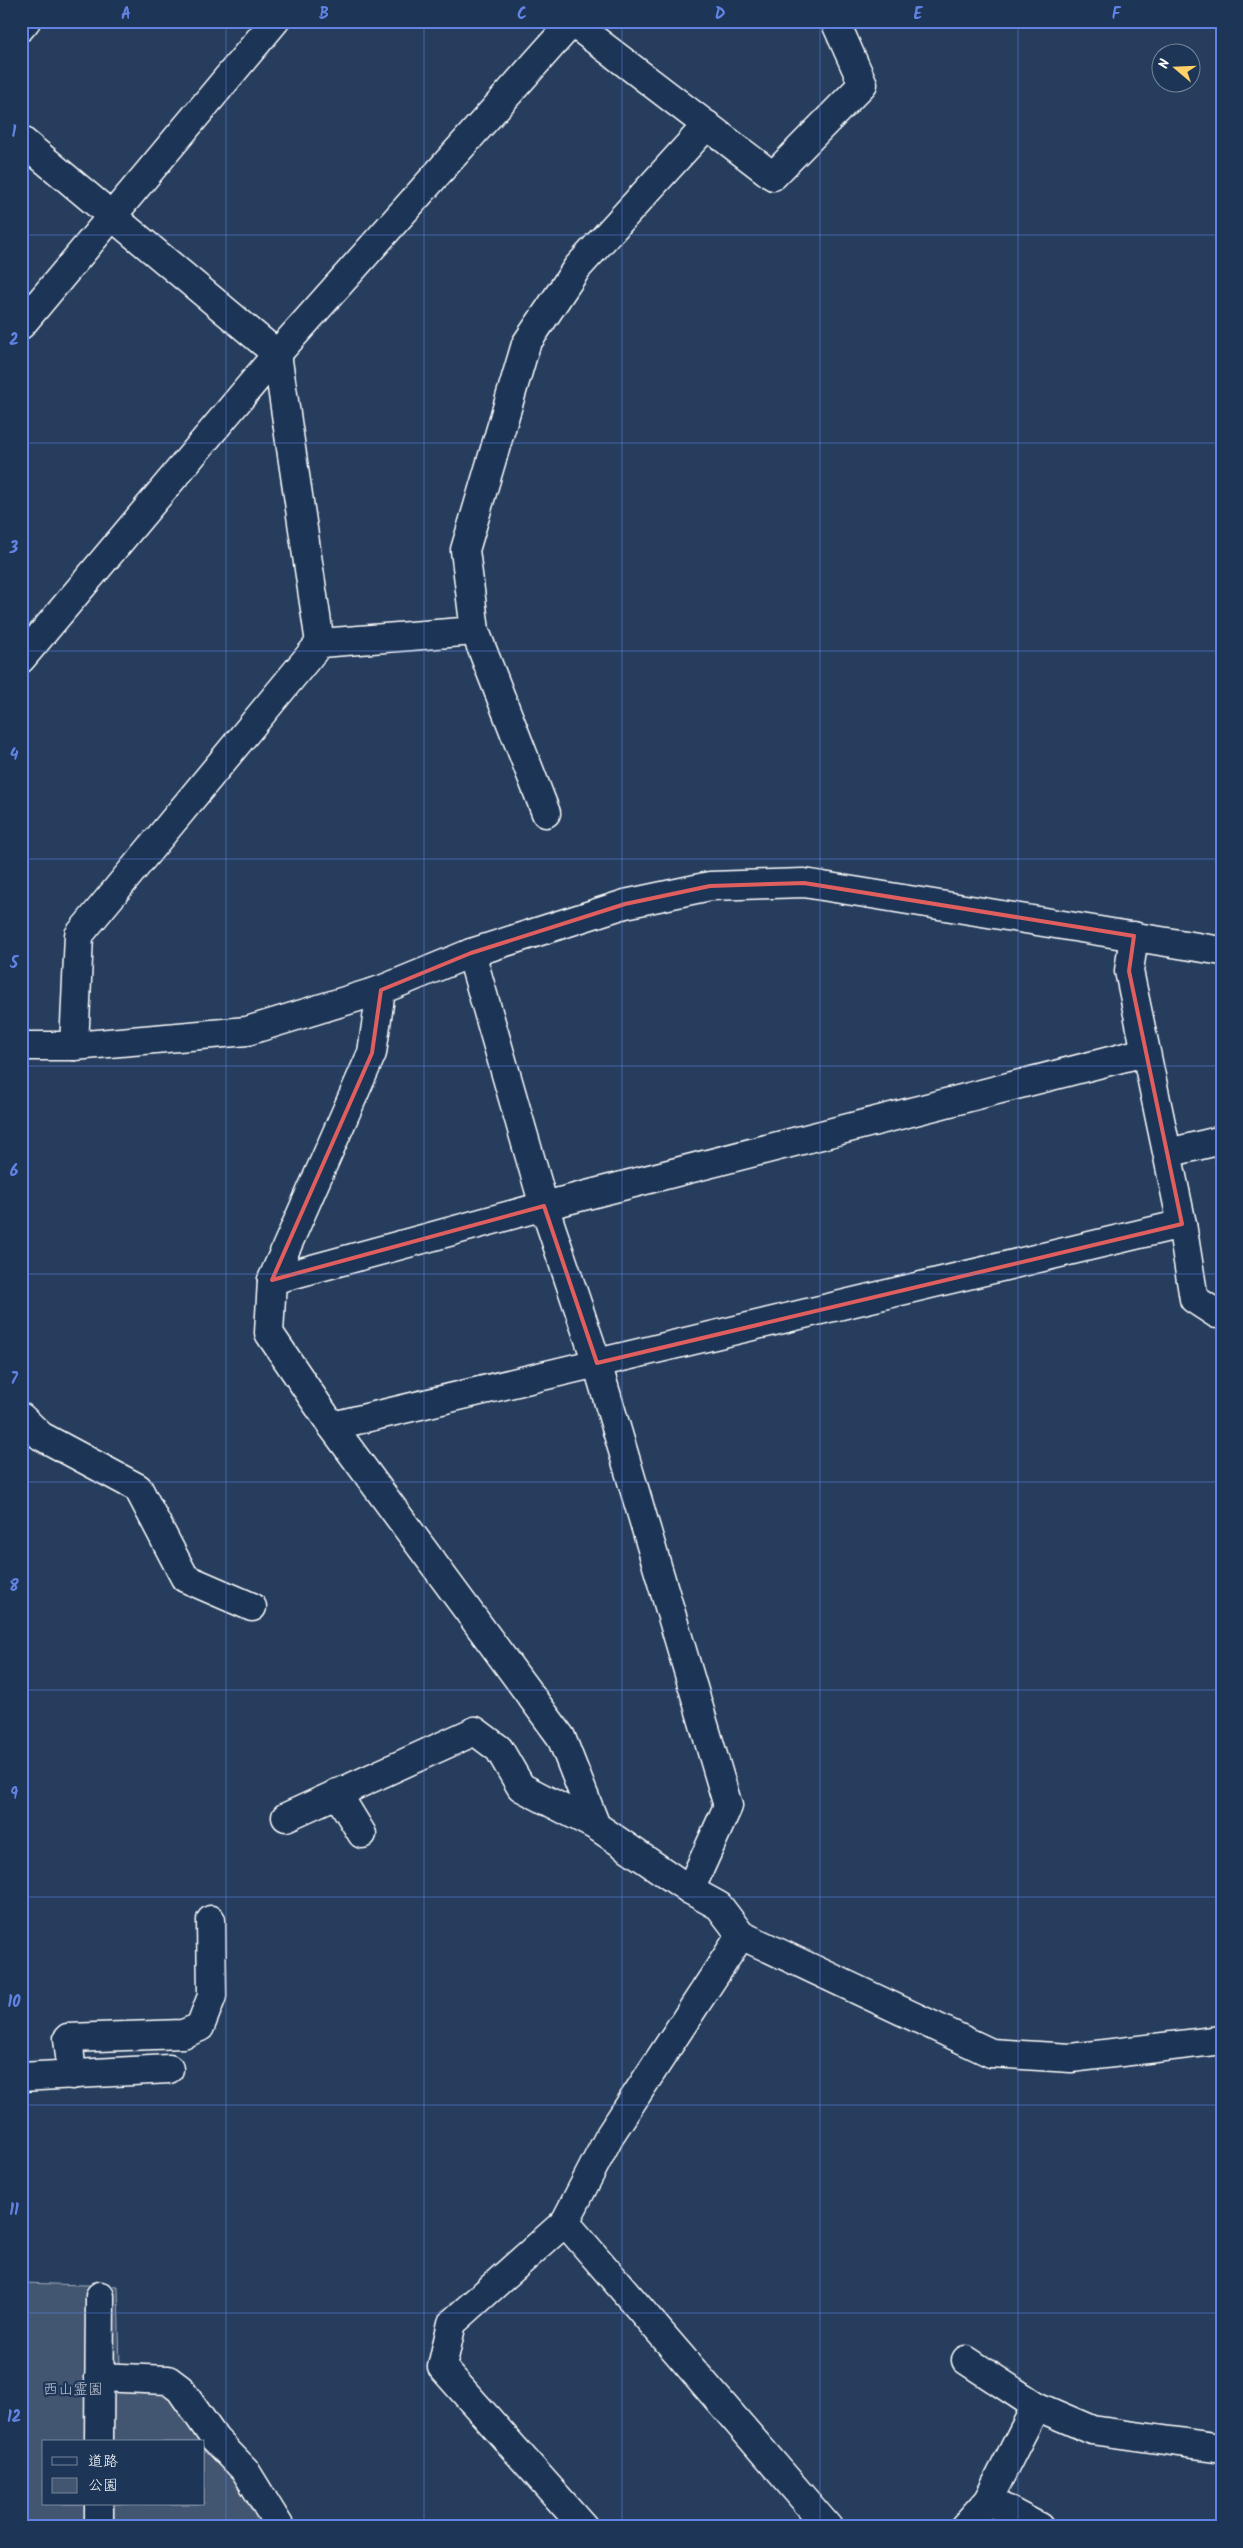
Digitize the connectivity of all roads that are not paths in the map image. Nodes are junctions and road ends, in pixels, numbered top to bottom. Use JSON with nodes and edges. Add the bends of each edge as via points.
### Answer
{"nodes":[{"id":1,"x":26,"y":21,"type":"edge"},
{"id":2,"x":275,"y":21,"type":"edge"},
{"id":3,"x":835,"y":21,"type":"edge"},
{"id":4,"x":573,"y":22,"type":"edge"},
{"id":5,"x":21,"y":27,"type":"edge"},
{"id":6,"x":707,"y":125,"type":"junction"},
{"id":7,"x":21,"y":140,"type":"edge"},
{"id":8,"x":111,"y":215,"type":"junction"},
{"id":9,"x":21,"y":325,"type":"edge"},
{"id":10,"x":277,"y":354,"type":"junction"},
{"id":11,"x":475,"y":631,"type":"junction"},
{"id":12,"x":320,"y":642,"type":"junction"},
{"id":13,"x":21,"y":659,"type":"edge"},
{"id":14,"x":546,"y":814,"type":"dead end"},
{"id":15,"x":1134,"y":936,"type":"junction"},
{"id":16,"x":1222,"y":951,"type":"edge"},
{"id":17,"x":471,"y":953,"type":"junction"},
{"id":18,"x":381,"y":990,"type":"junction"},
{"id":19,"x":21,"y":1046,"type":"edge"},
{"id":20,"x":74,"y":1046,"type":"junction"},
{"id":21,"x":1145,"y":1052,"type":"junction"},
{"id":22,"x":1222,"y":1140,"type":"edge"},
{"id":23,"x":1168,"y":1153,"type":"junction"},
{"id":24,"x":544,"y":1206,"type":"junction"},
{"id":25,"x":1182,"y":1224,"type":"junction"},
{"id":26,"x":272,"y":1280,"type":"junction"},
{"id":27,"x":1222,"y":1314,"type":"edge"},
{"id":28,"x":597,"y":1363,"type":"junction"},
{"id":29,"x":21,"y":1417,"type":"edge"},
{"id":30,"x":332,"y":1426,"type":"junction"},
{"id":31,"x":252,"y":1607,"type":"dead end"},
{"id":32,"x":337,"y":1794,"type":"junction"},
{"id":33,"x":286,"y":1817,"type":"dead end"},
{"id":34,"x":596,"y":1826,"type":"junction"},
{"id":35,"x":362,"y":1834,"type":"dead end"},
{"id":36,"x":690,"y":1890,"type":"junction"},
{"id":37,"x":211,"y":1920,"type":"dead end"},
{"id":38,"x":741,"y":1935,"type":"junction"},
{"id":39,"x":1222,"y":2040,"type":"edge"},
{"id":40,"x":169,"y":2069,"type":"dead end"},
{"id":41,"x":72,"y":2075,"type":"junction"},
{"id":42,"x":21,"y":2077,"type":"edge"},
{"id":43,"x":565,"y":2222,"type":"junction"},
{"id":44,"x":100,"y":2296,"type":"dead end"},
{"id":45,"x":966,"y":2360,"type":"dead end"},
{"id":46,"x":99,"y":2377,"type":"junction"},
{"id":47,"x":1036,"y":2406,"type":"junction"},
{"id":48,"x":99,"y":2440,"type":"edge"},
{"id":49,"x":1222,"y":2448,"type":"edge"},
{"id":50,"x":988,"y":2500,"type":"junction"},
{"id":51,"x":99,"y":2506,"type":"edge"},
{"id":52,"x":99,"y":2527,"type":"edge"},
{"id":53,"x":280,"y":2527,"type":"edge"},
{"id":54,"x":584,"y":2527,"type":"edge"},
{"id":55,"x":828,"y":2527,"type":"edge"},
{"id":56,"x":964,"y":2527,"type":"edge"},
{"id":57,"x":1039,"y":2527,"type":"edge"}],
"edges":[{"from":1,"to":5,"type":"street"},
{"from":2,"to":8,"type":"street"},
{"from":3,"to":6,"type":"street","via":[[863,84],[774,176]]},
{"from":4,"to":6,"type":"street"},
{"from":4,"to":10,"type":"street"},
{"from":6,"to":11,"type":"street","via":[[577,268],[526,344],[464,550]]},
{"from":7,"to":8,"type":"street"},
{"from":8,"to":9,"type":"street"},
{"from":8,"to":10,"type":"street"},
{"from":10,"to":12,"type":"street"},
{"from":10,"to":13,"type":"street"},
{"from":11,"to":12,"type":"street"},
{"from":11,"to":14,"type":"street"},
{"from":12,"to":20,"type":"street","via":[[79,935]]},
{"from":15,"to":16,"type":"street"},
{"from":15,"to":17,"type":"street","via":[[804,883],[710,886],[625,904]]},
{"from":15,"to":21,"type":"street","via":[[1129,971]]},
{"from":17,"to":18,"type":"street"},
{"from":17,"to":24,"type":"street"},
{"from":18,"to":20,"type":"street","via":[[247,1031]]},
{"from":18,"to":26,"type":"street","via":[[372,1053]]},
{"from":19,"to":20,"type":"street"},
{"from":21,"to":23,"type":"street"},
{"from":21,"to":24,"type":"street"},
{"from":22,"to":23,"type":"street"},
{"from":23,"to":25,"type":"street"},
{"from":24,"to":26,"type":"street"},
{"from":24,"to":28,"type":"street"},
{"from":25,"to":27,"type":"street","via":[[1194,1299]]},
{"from":25,"to":28,"type":"street"},
{"from":26,"to":30,"type":"street","via":[[270,1333]]},
{"from":28,"to":30,"type":"street"},
{"from":28,"to":36,"type":"street","via":[[728,1806]]},
{"from":29,"to":31,"type":"street","via":[[41,1436],[138,1488],[185,1578]]},
{"from":30,"to":34,"type":"street","via":[[561,1736]]},
{"from":32,"to":33,"type":"street"},
{"from":32,"to":34,"type":"street","via":[[475,1731],[500,1749],[521,1787]]},
{"from":32,"to":35,"type":"street"},
{"from":34,"to":36,"type":"street"},
{"from":36,"to":38,"type":"street","via":[[720,1906]]},
{"from":37,"to":41,"type":"street","via":[[212,1996],[200,2026],[184,2034],[68,2038]]},
{"from":38,"to":39,"type":"street","via":[[991,2053],[1071,2058]]},
{"from":38,"to":43,"type":"street","via":[[610,2135]]},
{"from":40,"to":41,"type":"street"},
{"from":41,"to":42,"type":"street"},
{"from":43,"to":54,"type":"street","via":[[452,2323],[442,2367]]},
{"from":43,"to":55,"type":"street"},
{"from":44,"to":46,"type":"street"},
{"from":45,"to":47,"type":"street"},
{"from":46,"to":48,"type":"street"},
{"from":46,"to":53,"type":"street","via":[[168,2380],[180,2389],[214,2439],[246,2470]]},
{"from":47,"to":49,"type":"street","via":[[1092,2430]]},
{"from":47,"to":50,"type":"street"},
{"from":50,"to":56,"type":"street"},
{"from":50,"to":57,"type":"street"},
{"from":51,"to":52,"type":"street"}]}
